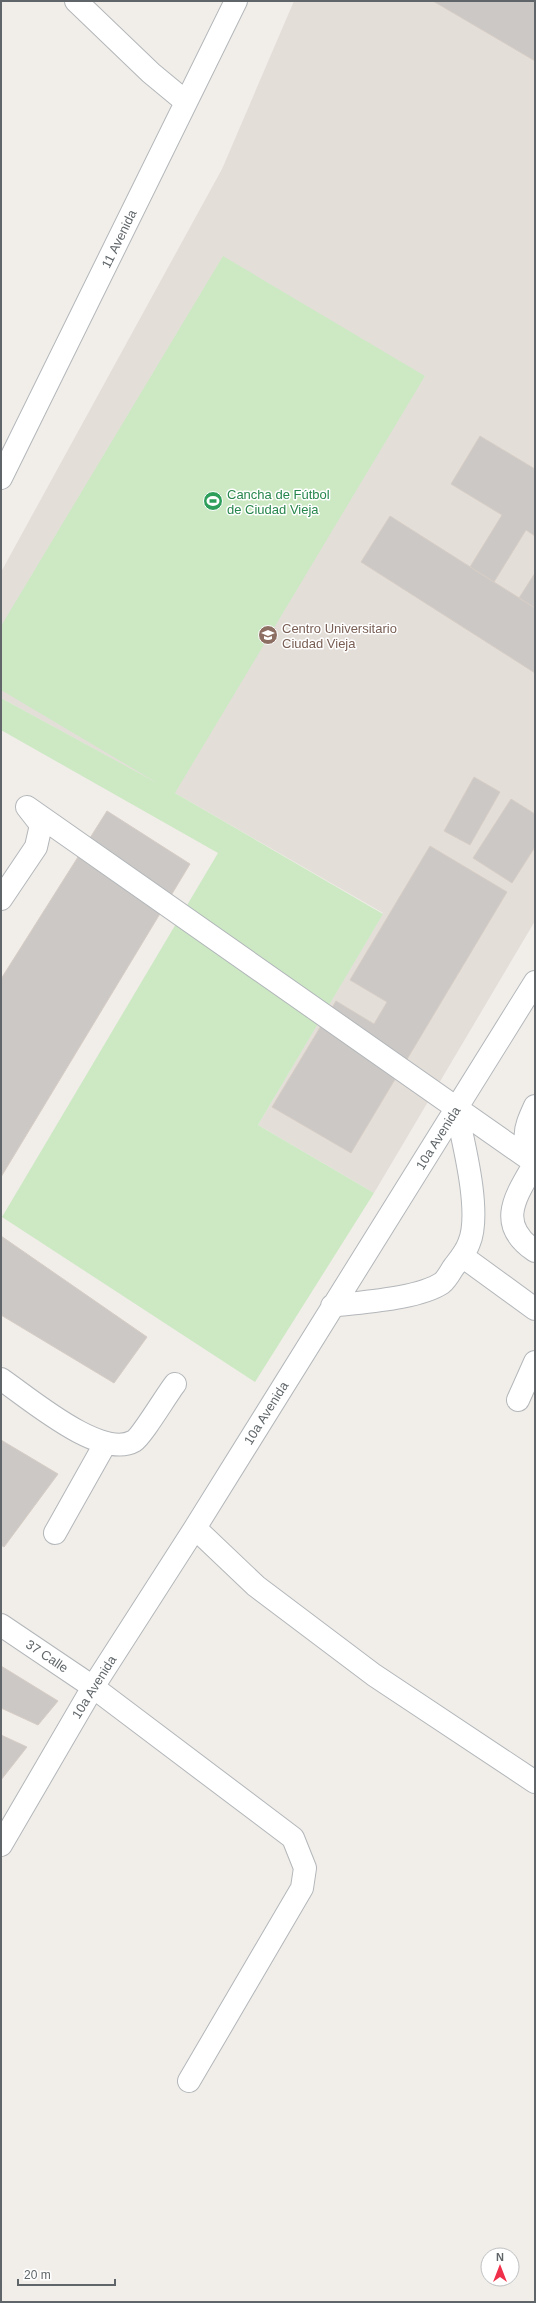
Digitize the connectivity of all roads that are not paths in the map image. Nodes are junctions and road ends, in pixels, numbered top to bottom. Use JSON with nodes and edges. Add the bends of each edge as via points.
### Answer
{"nodes":[{"id":1,"x":76,"y":1,"type":"edge"},
{"id":2,"x":236,"y":1,"type":"edge"},
{"id":3,"x":186,"y":102,"type":"junction"},
{"id":4,"x":1,"y":478,"type":"edge"},
{"id":5,"x":1,"y":899,"type":"edge"},
{"id":6,"x":535,"y":982,"type":"edge"},
{"id":7,"x":535,"y":1106,"type":"edge"},
{"id":8,"x":456,"y":1108,"type":"junction"},
{"id":9,"x":535,"y":1163,"type":"edge"},
{"id":10,"x":535,"y":1251,"type":"edge"},
{"id":11,"x":462,"y":1256,"type":"junction"},
{"id":12,"x":332,"y":1306,"type":"junction"},
{"id":13,"x":535,"y":1309,"type":"edge"},
{"id":14,"x":535,"y":1362,"type":"edge"},
{"id":15,"x":1,"y":1379,"type":"edge"},
{"id":16,"x":175,"y":1384,"type":"dead end"},
{"id":17,"x":518,"y":1400,"type":"dead end"},
{"id":18,"x":105,"y":1444,"type":"junction"},
{"id":19,"x":196,"y":1528,"type":"junction"},
{"id":20,"x":55,"y":1533,"type":"dead end"},
{"id":21,"x":1,"y":1625,"type":"edge"},
{"id":22,"x":92,"y":1687,"type":"junction"},
{"id":23,"x":535,"y":1782,"type":"edge"},
{"id":24,"x":1,"y":1845,"type":"edge"},
{"id":25,"x":189,"y":2081,"type":"dead end"}],
"edges":[{"from":1,"to":3,"type":"street","via":[[151,73]]},
{"from":2,"to":3,"type":"street","name":"11 Avenida"},
{"from":3,"to":4,"type":"street","name":"11 Avenida"},
{"from":5,"to":8,"type":"street","via":[[36,847],[41,825],[27,807]]},
{"from":6,"to":8,"type":"street","name":"10a Avenida"},
{"from":7,"to":9,"type":"street","via":[[525,1128],[526,1144]]},
{"from":8,"to":9,"type":"street"},
{"from":8,"to":11,"type":"street","via":[[471,1180],[473,1213],[470,1242]]},
{"from":8,"to":12,"type":"street","name":"10a Avenida"},
{"from":9,"to":10,"type":"street","via":[[515,1198],[512,1212],[513,1224],[521,1242]]},
{"from":11,"to":12,"type":"street","via":[[442,1282],[423,1290],[399,1297]]},
{"from":11,"to":13,"type":"street"},
{"from":12,"to":19,"type":"street","name":"10a Avenida"},
{"from":14,"to":17,"type":"street"},
{"from":15,"to":18,"type":"street","via":[[77,1432]]},
{"from":16,"to":18,"type":"street","via":[[135,1440],[122,1445]]},
{"from":18,"to":20,"type":"street"},
{"from":19,"to":22,"type":"street","name":"10a Avenida"},
{"from":19,"to":23,"type":"street","via":[[256,1586],[362,1666]]},
{"from":21,"to":22,"type":"street","name":"37 Calle"},
{"from":22,"to":24,"type":"street","name":"10a Avenida"},
{"from":22,"to":25,"type":"street","name":"37 Calle","via":[[293,1838],[305,1868],[302,1888]]}]}
